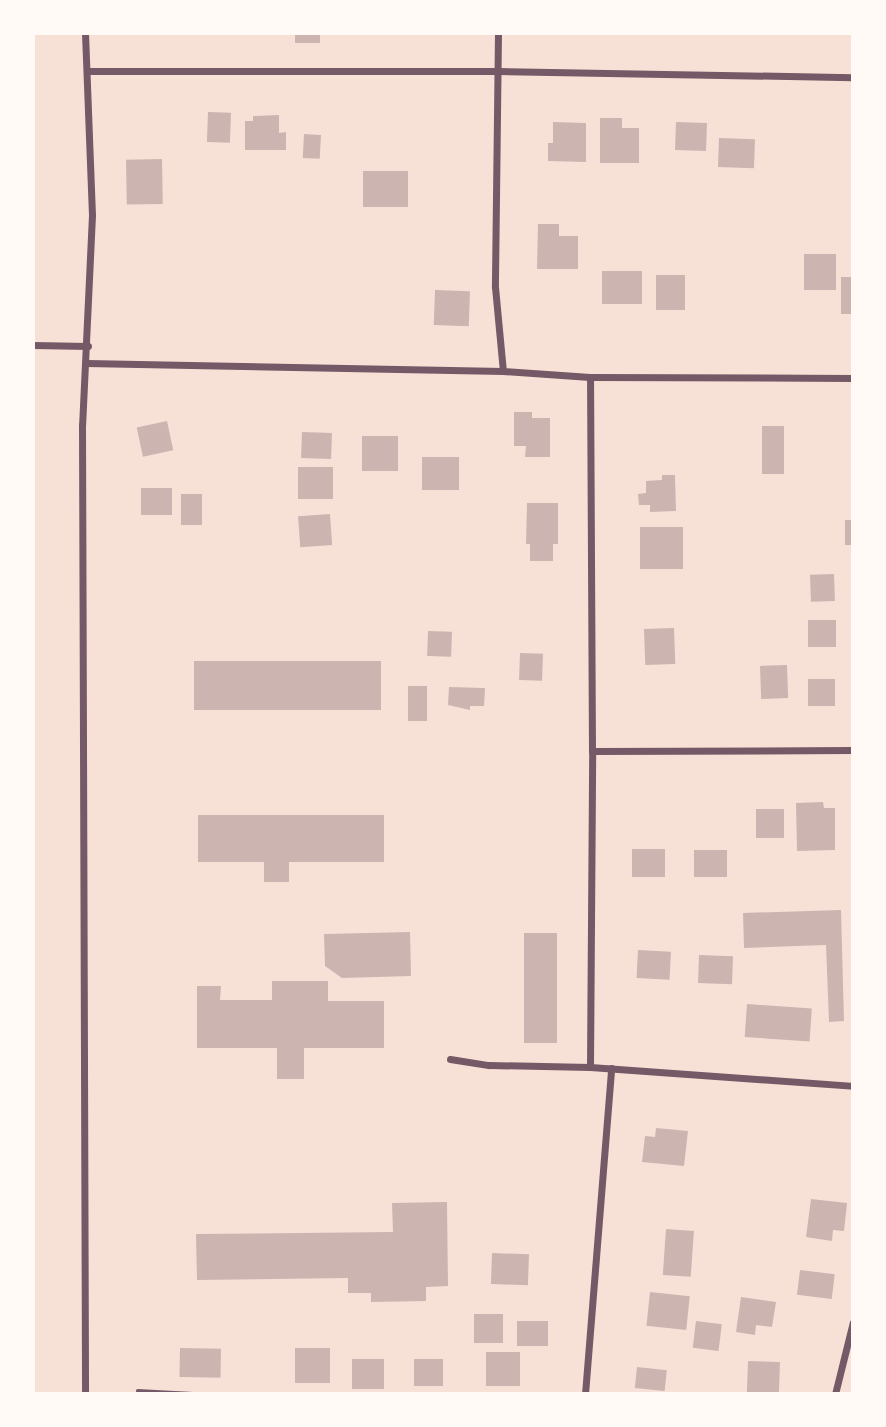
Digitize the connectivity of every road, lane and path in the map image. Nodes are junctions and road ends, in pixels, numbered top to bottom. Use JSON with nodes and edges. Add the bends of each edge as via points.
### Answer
{"nodes":[{"id":1,"x":85,"y":33,"type":"edge"},
{"id":2,"x":498,"y":33,"type":"edge"},
{"id":3,"x":89,"y":71,"type":"junction"},
{"id":4,"x":498,"y":71,"type":"junction"},
{"id":5,"x":853,"y":77,"type":"edge"},
{"id":6,"x":33,"y":345,"type":"edge"},
{"id":7,"x":88,"y":346,"type":"junction"},
{"id":8,"x":86,"y":363,"type":"junction"},
{"id":9,"x":503,"y":371,"type":"junction"},
{"id":10,"x":590,"y":377,"type":"junction"},
{"id":11,"x":853,"y":378,"type":"edge"},
{"id":12,"x":853,"y":750,"type":"edge"},
{"id":13,"x":592,"y":751,"type":"junction"},
{"id":14,"x":450,"y":1059,"type":"dead end"},
{"id":15,"x":590,"y":1067,"type":"junction"},
{"id":16,"x":611,"y":1068,"type":"junction"},
{"id":17,"x":853,"y":1086,"type":"edge"},
{"id":18,"x":853,"y":1322,"type":"edge"},
{"id":19,"x":138,"y":1391,"type":"dead end"},
{"id":20,"x":85,"y":1394,"type":"edge"},
{"id":21,"x":192,"y":1394,"type":"edge"},
{"id":22,"x":585,"y":1394,"type":"edge"},
{"id":23,"x":835,"y":1394,"type":"edge"}],
"edges":[{"from":1,"to":3,"type":"street"},
{"from":2,"to":4,"type":"street"},
{"from":3,"to":4,"type":"street"},
{"from":3,"to":7,"type":"street","via":[[92,215]]},
{"from":4,"to":5,"type":"street"},
{"from":4,"to":9,"type":"street","via":[[495,287]]},
{"from":6,"to":7,"type":"street"},
{"from":7,"to":8,"type":"street"},
{"from":8,"to":9,"type":"street"},
{"from":8,"to":20,"type":"street","via":[[82,425]]},
{"from":9,"to":10,"type":"street"},
{"from":10,"to":11,"type":"street"},
{"from":10,"to":13,"type":"street"},
{"from":12,"to":13,"type":"street"},
{"from":13,"to":15,"type":"street"},
{"from":14,"to":15,"type":"street","via":[[489,1065]]},
{"from":15,"to":16,"type":"street"},
{"from":16,"to":17,"type":"street"},
{"from":16,"to":22,"type":"street"},
{"from":18,"to":23,"type":"street"},
{"from":19,"to":21,"type":"lane"}]}
